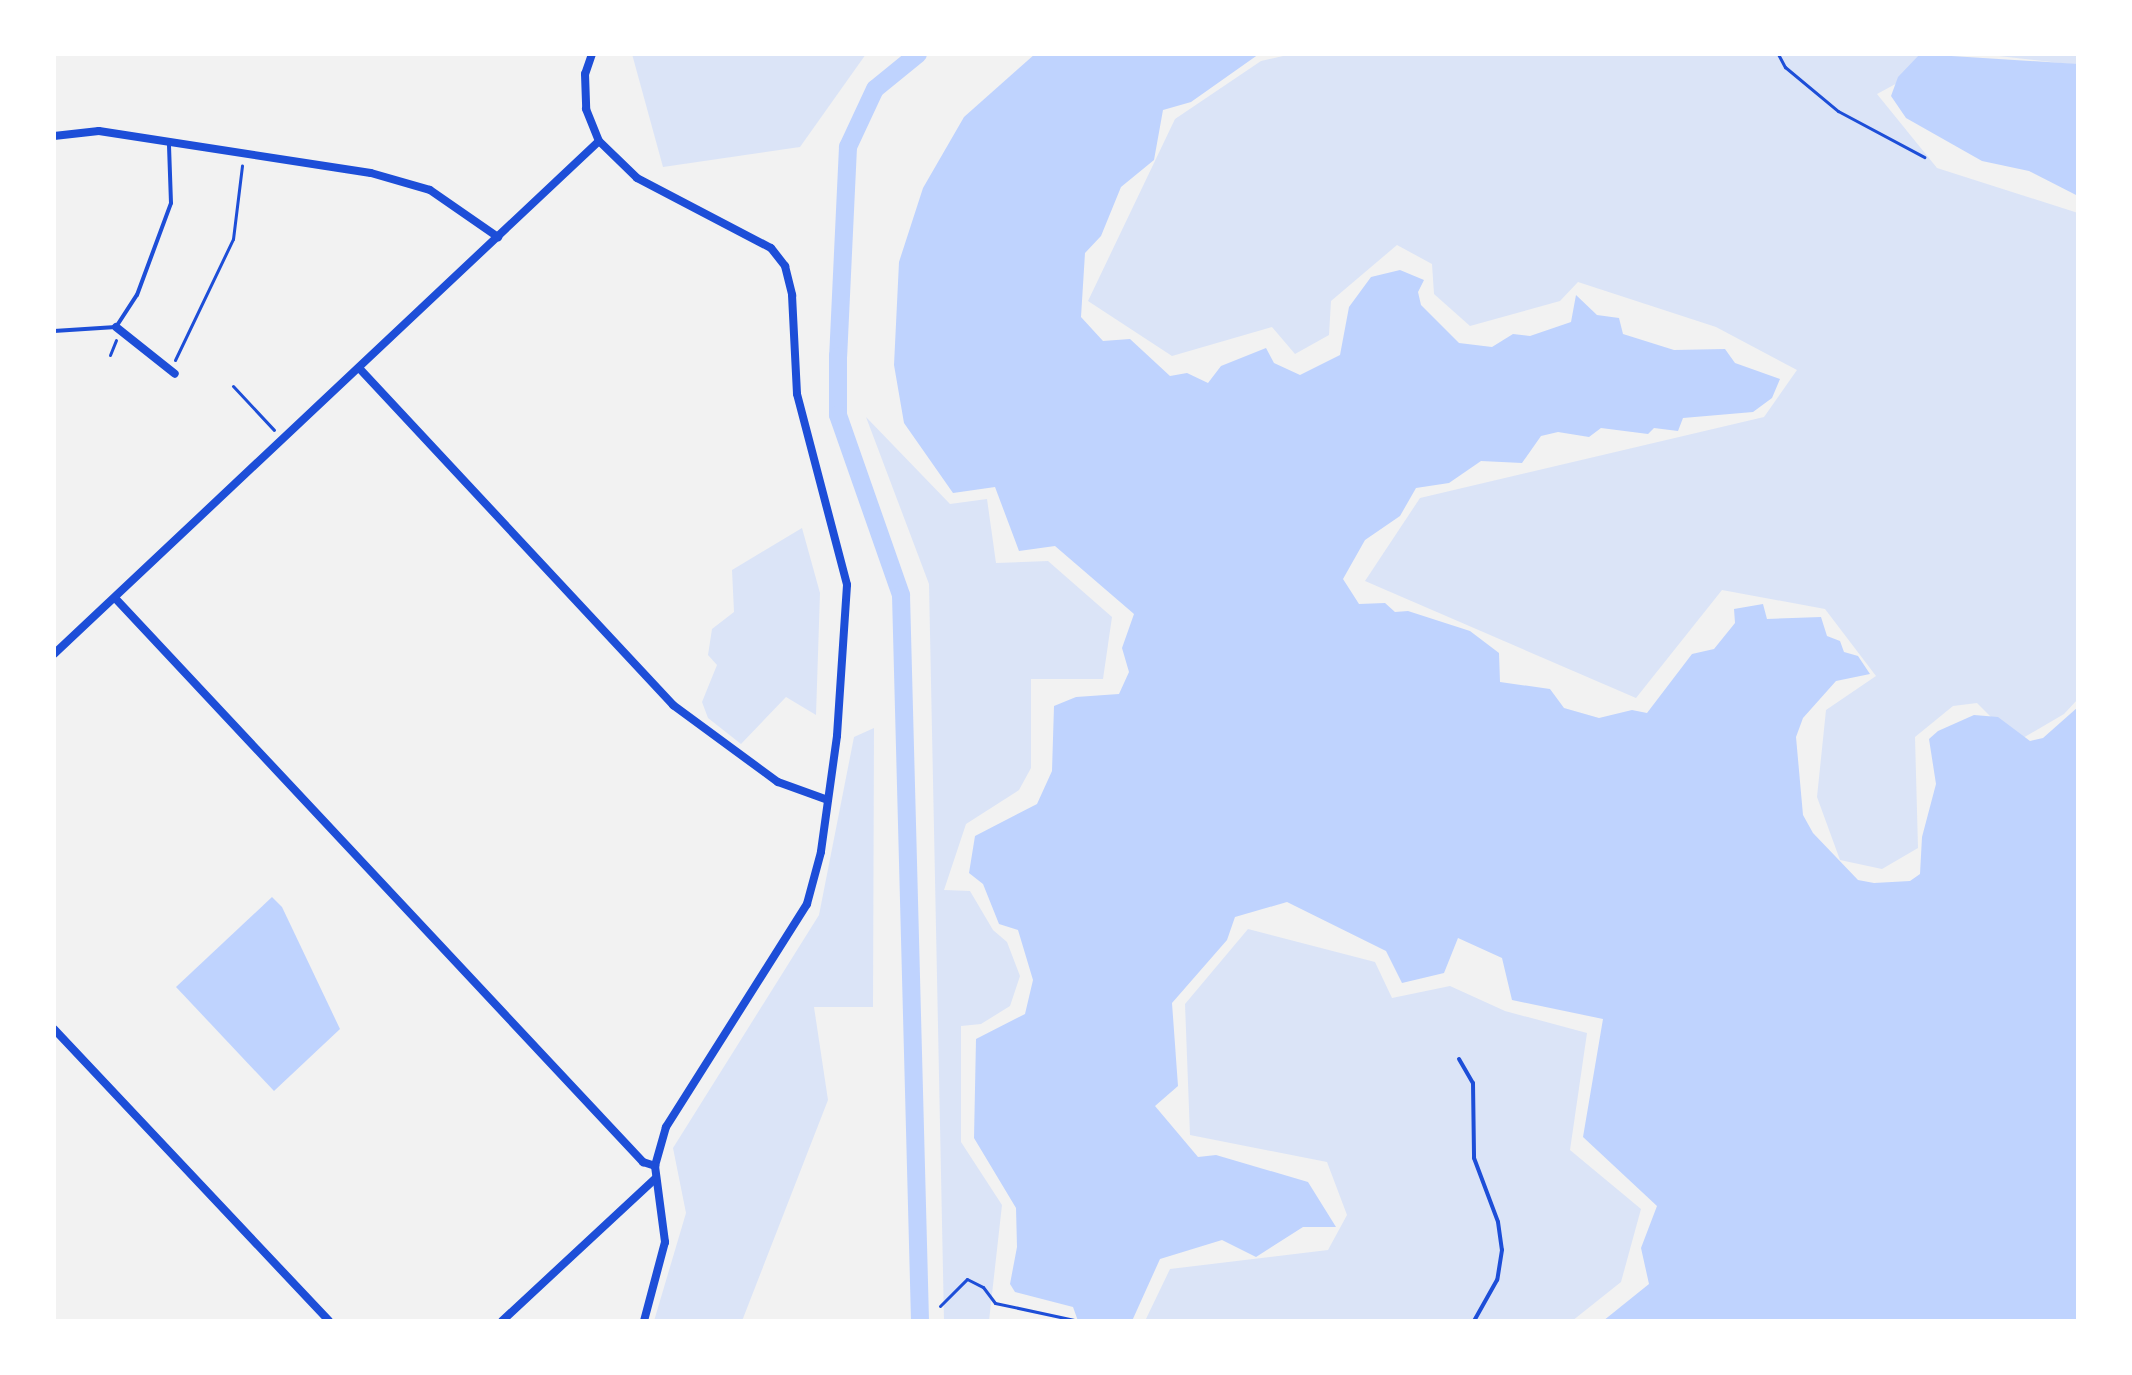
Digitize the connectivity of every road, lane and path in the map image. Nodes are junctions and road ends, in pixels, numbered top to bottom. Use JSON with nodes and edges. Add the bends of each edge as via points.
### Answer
{"nodes":[{"id":1,"x":592,"y":54,"type":"edge"},
{"id":2,"x":1778,"y":54,"type":"edge"},
{"id":3,"x":54,"y":136,"type":"edge"},
{"id":4,"x":599,"y":141,"type":"junction"},
{"id":5,"x":169,"y":145,"type":"junction"},
{"id":6,"x":244,"y":152,"type":"junction"},
{"id":7,"x":1924,"y":157,"type":"dead end"},
{"id":8,"x":498,"y":237,"type":"junction"},
{"id":9,"x":116,"y":327,"type":"junction"},
{"id":10,"x":54,"y":331,"type":"edge"},
{"id":11,"x":359,"y":368,"type":"junction"},
{"id":12,"x":172,"y":372,"type":"joint"},
{"id":13,"x":233,"y":386,"type":"dead end"},
{"id":14,"x":282,"y":440,"type":"junction"},
{"id":15,"x":115,"y":598,"type":"junction"},
{"id":16,"x":54,"y":654,"type":"edge"},
{"id":17,"x":828,"y":800,"type":"junction"},
{"id":18,"x":54,"y":1029,"type":"edge"},
{"id":19,"x":1459,"y":1059,"type":"dead end"},
{"id":20,"x":655,"y":1166,"type":"junction"},
{"id":21,"x":655,"y":1179,"type":"junction"},
{"id":22,"x":940,"y":1306,"type":"dead end"},
{"id":23,"x":1074,"y":1320,"type":"edge"},
{"id":24,"x":329,"y":1321,"type":"edge"},
{"id":25,"x":502,"y":1321,"type":"edge"},
{"id":26,"x":644,"y":1321,"type":"edge"},
{"id":27,"x":1474,"y":1321,"type":"edge"}],
"edges":[{"from":1,"to":4,"type":"street","via":[[585,74],[586,109]]},
{"from":2,"to":7,"type":"path","via":[[1785,67],[1838,111]]},
{"from":3,"to":5,"type":"street","via":[[99,131]]},
{"from":4,"to":8,"type":"street"},
{"from":4,"to":17,"type":"street","via":[[637,178],[771,248],[785,266],[792,295],[797,394],[847,585]]},
{"from":5,"to":6,"type":"street"},
{"from":5,"to":9,"type":"lane","via":[[171,203],[166,223],[137,295]]},
{"from":6,"to":8,"type":"street","via":[[419,185]]},
{"from":6,"to":12,"type":"path","via":[[233,239]]},
{"from":8,"to":11,"type":"street"},
{"from":9,"to":10,"type":"lane"},
{"from":9,"to":12,"type":"street"},
{"from":11,"to":14,"type":"street"},
{"from":11,"to":17,"type":"street","via":[[673,705],[778,782]]},
{"from":13,"to":14,"type":"path"},
{"from":14,"to":15,"type":"street"},
{"from":15,"to":16,"type":"street"},
{"from":15,"to":20,"type":"street","via":[[643,1162]]},
{"from":17,"to":20,"type":"street","via":[[807,904],[678,1105]]},
{"from":18,"to":24,"type":"street"},
{"from":19,"to":27,"type":"lane","via":[[1473,1083],[1474,1158],[1498,1222],[1502,1250],[1497,1280]]},
{"from":20,"to":21,"type":"street"},
{"from":21,"to":25,"type":"street"},
{"from":21,"to":26,"type":"street","via":[[665,1216],[665,1242]]},
{"from":22,"to":23,"type":"path","via":[[967,1279],[983,1287],[995,1303]]}]}
